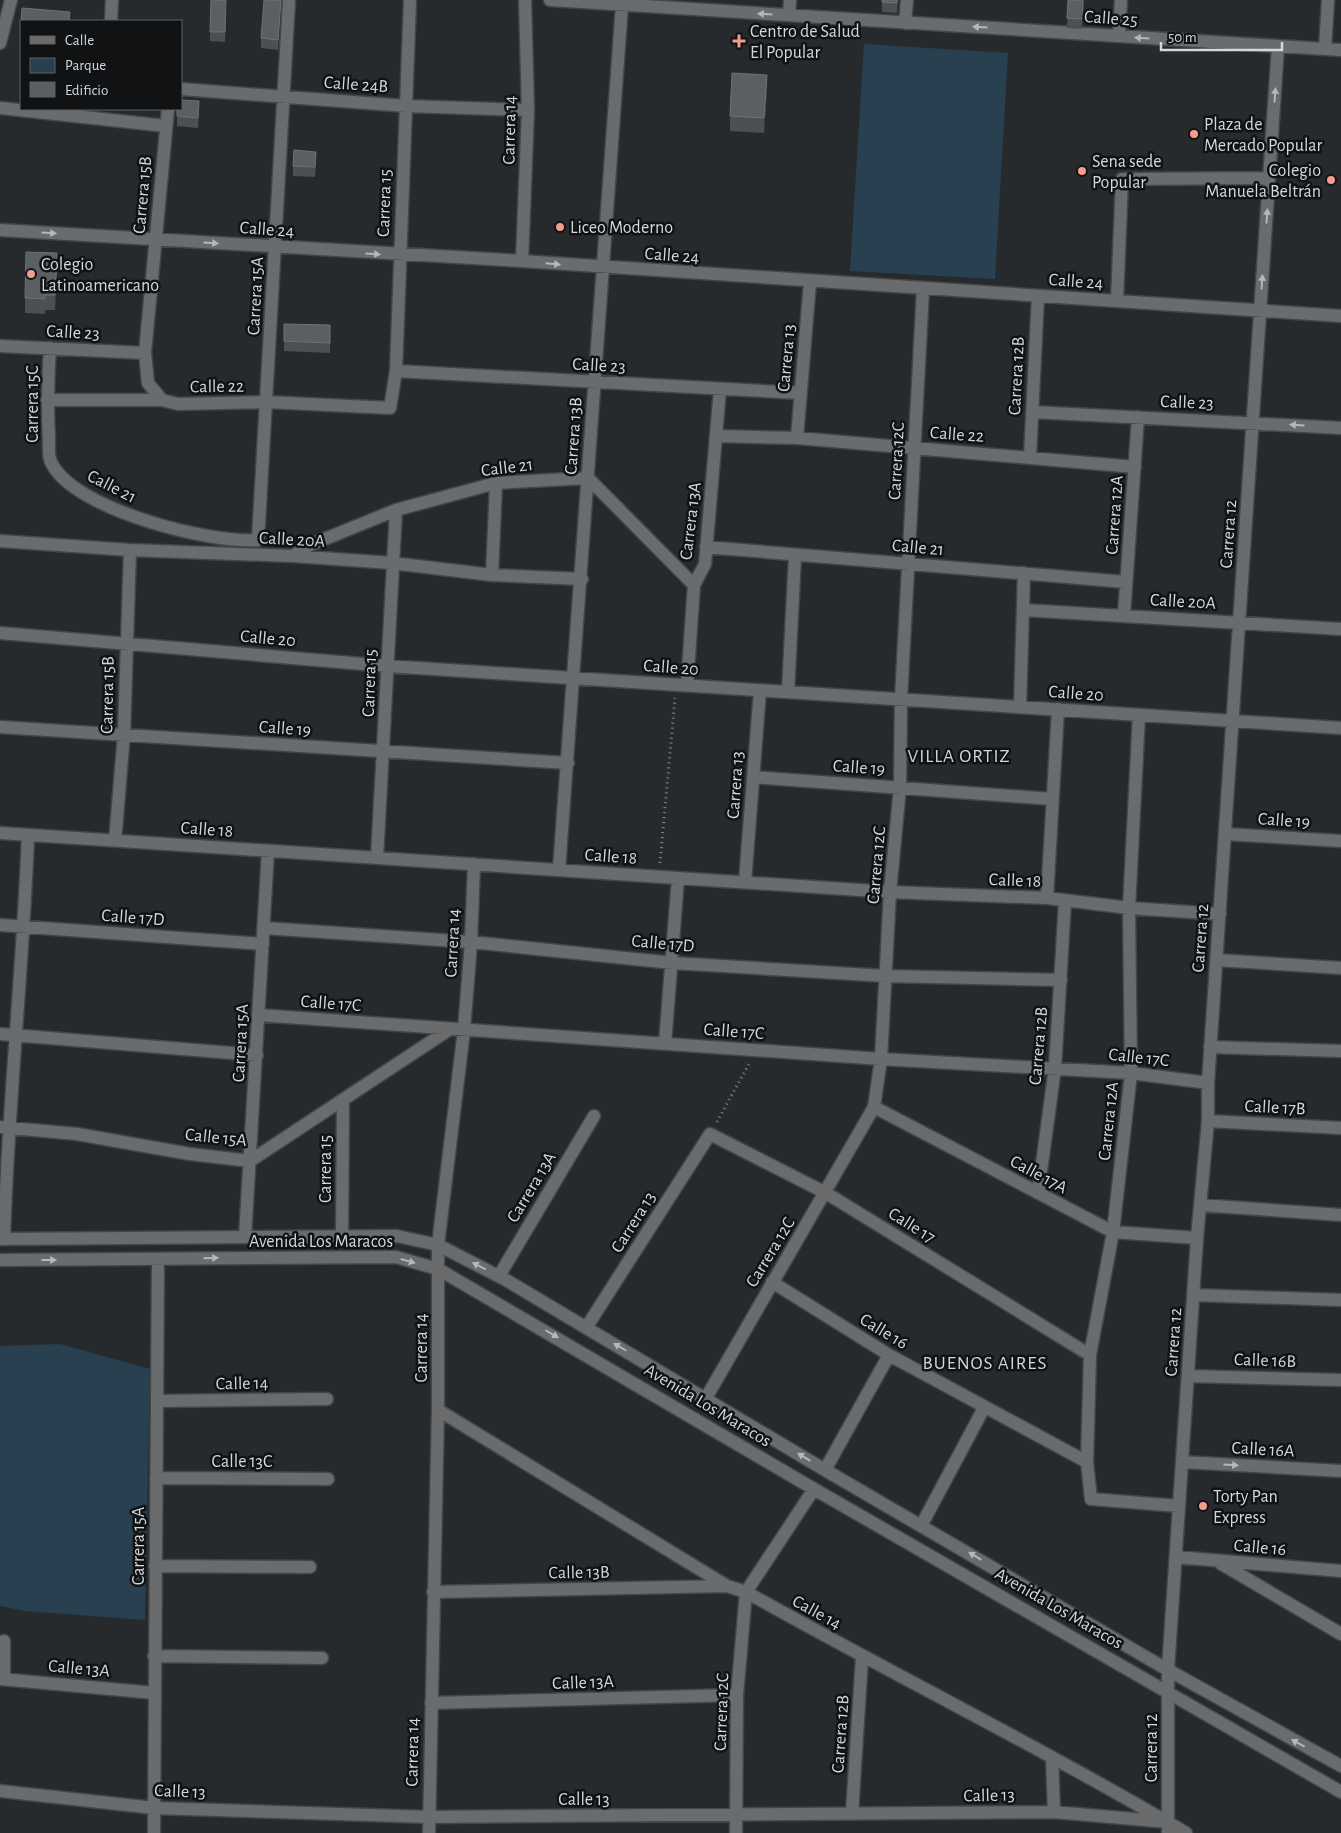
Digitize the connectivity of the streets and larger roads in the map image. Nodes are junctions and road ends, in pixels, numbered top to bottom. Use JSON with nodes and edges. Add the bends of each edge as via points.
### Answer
{"nodes":[{"id":1,"x":10,"y":0,"type":"edge"},
{"id":2,"x":112,"y":0,"type":"edge"},
{"id":3,"x":289,"y":0,"type":"edge"},
{"id":4,"x":410,"y":0,"type":"edge"},
{"id":5,"x":524,"y":0,"type":"edge"},
{"id":6,"x":550,"y":0,"type":"edge"},
{"id":7,"x":790,"y":0,"type":"edge"},
{"id":8,"x":907,"y":0,"type":"edge"},
{"id":9,"x":1121,"y":0,"type":"edge"},
{"id":10,"x":1328,"y":0,"type":"edge"},
{"id":11,"x":670,"y":4,"type":"edge"},
{"id":12,"x":622,"y":5,"type":"junction"},
{"id":13,"x":789,"y":15,"type":"junction"},
{"id":14,"x":111,"y":20,"type":"edge"},
{"id":15,"x":905,"y":23,"type":"junction"},
{"id":16,"x":1119,"y":36,"type":"junction"},
{"id":17,"x":0,"y":43,"type":"edge"},
{"id":18,"x":1278,"y":46,"type":"junction"},
{"id":19,"x":1325,"y":49,"type":"junction"},
{"id":20,"x":1341,"y":50,"type":"edge"},
{"id":21,"x":182,"y":89,"type":"edge"},
{"id":22,"x":284,"y":96,"type":"junction"},
{"id":23,"x":406,"y":106,"type":"junction"},
{"id":24,"x":0,"y":108,"type":"edge"},
{"id":25,"x":20,"y":109,"type":"edge"},
{"id":26,"x":36,"y":110,"type":"edge"},
{"id":27,"x":168,"y":110,"type":"edge"},
{"id":28,"x":528,"y":110,"type":"junction"},
{"id":29,"x":107,"y":114,"type":"edge"},
{"id":30,"x":166,"y":126,"type":"junction"},
{"id":31,"x":1269,"y":178,"type":"junction"},
{"id":32,"x":0,"y":230,"type":"edge"},
{"id":33,"x":156,"y":240,"type":"junction"},
{"id":34,"x":275,"y":247,"type":"junction"},
{"id":35,"x":400,"y":256,"type":"junction"},
{"id":36,"x":522,"y":261,"type":"junction"},
{"id":37,"x":603,"y":268,"type":"junction"},
{"id":38,"x":810,"y":282,"type":"junction"},
{"id":39,"x":923,"y":289,"type":"junction"},
{"id":40,"x":1038,"y":296,"type":"junction"},
{"id":41,"x":1117,"y":301,"type":"junction"},
{"id":42,"x":1260,"y":311,"type":"junction"},
{"id":43,"x":1341,"y":316,"type":"edge"},
{"id":44,"x":0,"y":346,"type":"edge"},
{"id":45,"x":50,"y":348,"type":"junction"},
{"id":46,"x":145,"y":353,"type":"junction"},
{"id":47,"x":396,"y":371,"type":"junction"},
{"id":48,"x":595,"y":382,"type":"junction"},
{"id":49,"x":720,"y":389,"type":"junction"},
{"id":50,"x":800,"y":393,"type":"junction"},
{"id":51,"x":47,"y":400,"type":"junction"},
{"id":52,"x":162,"y":400,"type":"junction"},
{"id":53,"x":267,"y":402,"type":"junction"},
{"id":54,"x":390,"y":408,"type":"joint"},
{"id":55,"x":1032,"y":412,"type":"junction"},
{"id":56,"x":1138,"y":417,"type":"junction"},
{"id":57,"x":1253,"y":422,"type":"junction"},
{"id":58,"x":1341,"y":428,"type":"edge"},
{"id":59,"x":716,"y":436,"type":"junction"},
{"id":60,"x":797,"y":438,"type":"junction"},
{"id":61,"x":914,"y":449,"type":"junction"},
{"id":62,"x":1030,"y":457,"type":"junction"},
{"id":63,"x":50,"y":460,"type":"joint"},
{"id":64,"x":1135,"y":467,"type":"junction"},
{"id":65,"x":588,"y":478,"type":"junction"},
{"id":66,"x":496,"y":483,"type":"junction"},
{"id":67,"x":396,"y":510,"type":"junction"},
{"id":68,"x":258,"y":540,"type":"junction"},
{"id":69,"x":0,"y":541,"type":"edge"},
{"id":70,"x":706,"y":547,"type":"junction"},
{"id":71,"x":130,"y":550,"type":"junction"},
{"id":72,"x":275,"y":555,"type":"junction"},
{"id":73,"x":293,"y":556,"type":"junction"},
{"id":74,"x":795,"y":556,"type":"junction"},
{"id":75,"x":392,"y":563,"type":"junction"},
{"id":76,"x":908,"y":564,"type":"junction"},
{"id":77,"x":1024,"y":574,"type":"junction"},
{"id":78,"x":492,"y":575,"type":"junction"},
{"id":79,"x":582,"y":579,"type":"junction"},
{"id":80,"x":1126,"y":582,"type":"junction"},
{"id":81,"x":694,"y":584,"type":"junction"},
{"id":82,"x":1023,"y":610,"type":"junction"},
{"id":83,"x":1124,"y":615,"type":"junction"},
{"id":84,"x":1239,"y":621,"type":"junction"},
{"id":85,"x":1341,"y":629,"type":"edge"},
{"id":86,"x":0,"y":634,"type":"edge"},
{"id":87,"x":126,"y":644,"type":"junction"},
{"id":88,"x":387,"y":666,"type":"junction"},
{"id":89,"x":573,"y":678,"type":"junction"},
{"id":90,"x":682,"y":685,"type":"junction"},
{"id":91,"x":760,"y":690,"type":"junction"},
{"id":92,"x":788,"y":692,"type":"junction"},
{"id":93,"x":900,"y":699,"type":"junction"},
{"id":94,"x":1020,"y":707,"type":"junction"},
{"id":95,"x":1058,"y":709,"type":"junction"},
{"id":96,"x":1139,"y":715,"type":"junction"},
{"id":97,"x":1232,"y":721,"type":"junction"},
{"id":98,"x":0,"y":727,"type":"edge"},
{"id":99,"x":1341,"y":728,"type":"edge"},
{"id":100,"x":124,"y":734,"type":"junction"},
{"id":101,"x":384,"y":752,"type":"junction"},
{"id":102,"x":568,"y":763,"type":"junction"},
{"id":103,"x":753,"y":777,"type":"junction"},
{"id":104,"x":900,"y":787,"type":"junction"},
{"id":105,"x":1052,"y":798,"type":"junction"},
{"id":106,"x":0,"y":833,"type":"edge"},
{"id":107,"x":1225,"y":834,"type":"junction"},
{"id":108,"x":28,"y":835,"type":"junction"},
{"id":109,"x":115,"y":840,"type":"junction"},
{"id":110,"x":1341,"y":841,"type":"edge"},
{"id":111,"x":268,"y":851,"type":"junction"},
{"id":112,"x":377,"y":858,"type":"junction"},
{"id":113,"x":474,"y":864,"type":"junction"},
{"id":114,"x":559,"y":870,"type":"junction"},
{"id":115,"x":678,"y":878,"type":"junction"},
{"id":116,"x":745,"y":882,"type":"junction"},
{"id":117,"x":890,"y":892,"type":"junction"},
{"id":118,"x":1047,"y":898,"type":"junction"},
{"id":119,"x":1065,"y":901,"type":"junction"},
{"id":120,"x":1129,"y":908,"type":"junction"},
{"id":121,"x":1220,"y":914,"type":"junction"},
{"id":122,"x":0,"y":925,"type":"edge"},
{"id":123,"x":25,"y":927,"type":"junction"},
{"id":124,"x":264,"y":928,"type":"junction"},
{"id":125,"x":471,"y":942,"type":"junction"},
{"id":126,"x":263,"y":944,"type":"junction"},
{"id":127,"x":1216,"y":960,"type":"junction"},
{"id":128,"x":673,"y":962,"type":"junction"},
{"id":129,"x":1341,"y":968,"type":"edge"},
{"id":130,"x":886,"y":976,"type":"junction"},
{"id":131,"x":1060,"y":980,"type":"junction"},
{"id":132,"x":258,"y":1015,"type":"junction"},
{"id":133,"x":450,"y":1029,"type":"junction"},
{"id":134,"x":464,"y":1030,"type":"junction"},
{"id":135,"x":0,"y":1034,"type":"edge"},
{"id":136,"x":16,"y":1036,"type":"junction"},
{"id":137,"x":665,"y":1044,"type":"junction"},
{"id":138,"x":1210,"y":1047,"type":"junction"},
{"id":139,"x":1341,"y":1051,"type":"edge"},
{"id":140,"x":257,"y":1055,"type":"junction"},
{"id":141,"x":881,"y":1060,"type":"junction"},
{"id":142,"x":1055,"y":1068,"type":"junction"},
{"id":143,"x":1131,"y":1073,"type":"junction"},
{"id":144,"x":1208,"y":1083,"type":"junction"},
{"id":145,"x":342,"y":1101,"type":"junction"},
{"id":146,"x":874,"y":1107,"type":"junction"},
{"id":147,"x":594,"y":1116,"type":"dead end"},
{"id":148,"x":1208,"y":1121,"type":"junction"},
{"id":149,"x":6,"y":1128,"type":"edge"},
{"id":150,"x":1341,"y":1128,"type":"edge"},
{"id":151,"x":710,"y":1134,"type":"joint"},
{"id":152,"x":250,"y":1161,"type":"junction"},
{"id":153,"x":826,"y":1193,"type":"junction"},
{"id":154,"x":1038,"y":1193,"type":"junction"},
{"id":155,"x":1200,"y":1205,"type":"junction"},
{"id":156,"x":1341,"y":1215,"type":"edge"},
{"id":157,"x":1113,"y":1232,"type":"junction"},
{"id":158,"x":342,"y":1236,"type":"junction"},
{"id":159,"x":245,"y":1237,"type":"junction"},
{"id":160,"x":1197,"y":1238,"type":"junction"},
{"id":161,"x":2,"y":1239,"type":"edge"},
{"id":162,"x":438,"y":1245,"type":"junction"},
{"id":163,"x":0,"y":1260,"type":"edge"},
{"id":164,"x":158,"y":1260,"type":"junction"},
{"id":165,"x":438,"y":1269,"type":"junction"},
{"id":166,"x":499,"y":1276,"type":"junction"},
{"id":167,"x":772,"y":1282,"type":"junction"},
{"id":168,"x":1194,"y":1295,"type":"junction"},
{"id":169,"x":1341,"y":1300,"type":"edge"},
{"id":170,"x":586,"y":1328,"type":"junction"},
{"id":171,"x":1090,"y":1354,"type":"junction"},
{"id":172,"x":889,"y":1355,"type":"junction"},
{"id":173,"x":1188,"y":1376,"type":"junction"},
{"id":174,"x":1341,"y":1380,"type":"edge"},
{"id":175,"x":706,"y":1398,"type":"junction"},
{"id":176,"x":327,"y":1399,"type":"dead end"},
{"id":177,"x":156,"y":1401,"type":"junction"},
{"id":178,"x":984,"y":1408,"type":"junction"},
{"id":179,"x":438,"y":1410,"type":"junction"},
{"id":180,"x":1086,"y":1462,"type":"junction"},
{"id":181,"x":1182,"y":1462,"type":"junction"},
{"id":182,"x":824,"y":1470,"type":"junction"},
{"id":183,"x":1341,"y":1471,"type":"edge"},
{"id":184,"x":156,"y":1478,"type":"junction"},
{"id":185,"x":328,"y":1480,"type":"dead end"},
{"id":186,"x":814,"y":1489,"type":"junction"},
{"id":187,"x":1179,"y":1506,"type":"junction"},
{"id":188,"x":922,"y":1524,"type":"junction"},
{"id":189,"x":1176,"y":1557,"type":"junction"},
{"id":190,"x":1216,"y":1561,"type":"junction"},
{"id":191,"x":155,"y":1566,"type":"junction"},
{"id":192,"x":310,"y":1567,"type":"dead end"},
{"id":193,"x":1341,"y":1571,"type":"edge"},
{"id":194,"x":727,"y":1586,"type":"junction"},
{"id":195,"x":432,"y":1592,"type":"junction"},
{"id":196,"x":746,"y":1592,"type":"junction"},
{"id":197,"x":1341,"y":1634,"type":"edge"},
{"id":198,"x":4,"y":1641,"type":"dead end"},
{"id":199,"x":154,"y":1656,"type":"junction"},
{"id":200,"x":862,"y":1657,"type":"junction"},
{"id":201,"x":322,"y":1658,"type":"dead end"},
{"id":202,"x":1168,"y":1670,"type":"junction"},
{"id":203,"x":2,"y":1679,"type":"edge"},
{"id":204,"x":1168,"y":1691,"type":"junction"},
{"id":205,"x":155,"y":1693,"type":"junction"},
{"id":206,"x":737,"y":1695,"type":"junction"},
{"id":207,"x":431,"y":1704,"type":"junction"},
{"id":208,"x":1052,"y":1757,"type":"junction"},
{"id":209,"x":1341,"y":1766,"type":"edge"},
{"id":210,"x":0,"y":1791,"type":"edge"},
{"id":211,"x":1341,"y":1792,"type":"edge"},
{"id":212,"x":154,"y":1808,"type":"junction"},
{"id":213,"x":1054,"y":1812,"type":"junction"},
{"id":214,"x":852,"y":1814,"type":"junction"},
{"id":215,"x":736,"y":1815,"type":"junction"},
{"id":216,"x":429,"y":1817,"type":"junction"},
{"id":217,"x":1168,"y":1828,"type":"edge"},
{"id":218,"x":154,"y":1833,"type":"edge"},
{"id":219,"x":428,"y":1833,"type":"edge"},
{"id":220,"x":736,"y":1833,"type":"edge"},
{"id":221,"x":1186,"y":1833,"type":"edge"}],
"edges":[{"from":1,"to":17,"type":"street"},
{"from":2,"to":14,"type":"street"},
{"from":3,"to":22,"type":"street","name":"Carrera 15A"},
{"from":4,"to":23,"type":"street","name":"Carrera 15"},
{"from":5,"to":28,"type":"street","name":"Carrera 14"},
{"from":6,"to":12,"type":"street","name":"Calle 25"},
{"from":7,"to":13,"type":"street"},
{"from":8,"to":15,"type":"street"},
{"from":9,"to":16,"type":"street"},
{"from":10,"to":19,"type":"street"},
{"from":11,"to":12,"type":"street","name":"Calle 25"},
{"from":13,"to":11,"type":"street","name":"Calle 25","one_way":true},
{"from":12,"to":37,"type":"street","name":"Carrera 13B"},
{"from":13,"to":15,"type":"street","name":"Calle 25"},
{"from":16,"to":15,"type":"street","name":"Calle 25","one_way":true},
{"from":18,"to":16,"type":"street","name":"Calle 25","one_way":true},
{"from":18,"to":19,"type":"street","name":"Calle 25"},
{"from":31,"to":18,"type":"street","name":"Carrera 12","one_way":true},
{"from":19,"to":20,"type":"street","name":"Calle 25"},
{"from":21,"to":22,"type":"street","name":"Calle 24B"},
{"from":22,"to":23,"type":"street","name":"Calle 24B"},
{"from":22,"to":34,"type":"street","name":"Carrera 15A"},
{"from":23,"to":28,"type":"street","name":"Calle 24B"},
{"from":23,"to":35,"type":"street","name":"Carrera 15"},
{"from":24,"to":25,"type":"street"},
{"from":26,"to":29,"type":"street"},
{"from":27,"to":30,"type":"street","name":"Carrera 15B"},
{"from":28,"to":36,"type":"street","name":"Carrera 14"},
{"from":29,"to":30,"type":"street"},
{"from":30,"to":33,"type":"street","name":"Carrera 15B"},
{"from":31,"to":41,"type":"street","via":[[1122,179]]},
{"from":42,"to":31,"type":"street","name":"Carrera 12","one_way":true},
{"from":32,"to":33,"type":"street","name":"Calle 24","one_way":true},
{"from":33,"to":34,"type":"street","name":"Calle 24","one_way":true},
{"from":33,"to":46,"type":"street","name":"Carrera 15B"},
{"from":34,"to":35,"type":"street","name":"Calle 24","one_way":true},
{"from":34,"to":53,"type":"street","name":"Carrera 15A"},
{"from":35,"to":36,"type":"street","name":"Calle 24"},
{"from":35,"to":47,"type":"street","name":"Carrera 15"},
{"from":36,"to":37,"type":"street","name":"Calle 24","one_way":true},
{"from":37,"to":38,"type":"street","name":"Calle 24"},
{"from":37,"to":48,"type":"street","name":"Carrera 13B"},
{"from":38,"to":39,"type":"street","name":"Calle 24"},
{"from":38,"to":50,"type":"street","name":"Carrera 13"},
{"from":39,"to":40,"type":"street","name":"Calle 24"},
{"from":39,"to":61,"type":"street","name":"Carrera 12C"},
{"from":40,"to":41,"type":"street","name":"Calle 24"},
{"from":40,"to":55,"type":"street","name":"Carrera 12B"},
{"from":41,"to":42,"type":"street","name":"Calle 24"},
{"from":42,"to":43,"type":"street","name":"Calle 24"},
{"from":42,"to":57,"type":"street","name":"Carrera 12"},
{"from":44,"to":45,"type":"street","name":"Calle 23"},
{"from":45,"to":46,"type":"street","name":"Calle 23"},
{"from":45,"to":51,"type":"street","name":"Carrera 15C"},
{"from":46,"to":52,"type":"street","name":"Carrera 15B","via":[[148,383]]},
{"from":47,"to":48,"type":"street","name":"Calle 23"},
{"from":47,"to":54,"type":"street","name":"Carrera 15"},
{"from":48,"to":49,"type":"street","name":"Calle 23"},
{"from":48,"to":65,"type":"street","name":"Carrera 13B"},
{"from":49,"to":50,"type":"street","name":"Calle 23"},
{"from":49,"to":59,"type":"street","name":"Carrera 13A"},
{"from":50,"to":60,"type":"street","name":"Carrera 13"},
{"from":51,"to":52,"type":"street","name":"Calle 22"},
{"from":51,"to":63,"type":"street","name":"Carrera 15C"},
{"from":52,"to":53,"type":"street","name":"Calle 22","via":[[178,404]]},
{"from":53,"to":54,"type":"street","name":"Calle 22"},
{"from":53,"to":68,"type":"street","name":"Carrera 15A"},
{"from":55,"to":56,"type":"street","name":"Calle 23"},
{"from":55,"to":62,"type":"street","name":"Carrera 12B"},
{"from":56,"to":57,"type":"street","name":"Calle 23"},
{"from":56,"to":64,"type":"street","name":"Carrera 12A"},
{"from":58,"to":57,"type":"street","name":"Calle 23","one_way":true},
{"from":57,"to":84,"type":"street","name":"Carrera 12"},
{"from":59,"to":60,"type":"street","name":"Calle 22"},
{"from":59,"to":70,"type":"street","name":"Carrera 13A"},
{"from":60,"to":61,"type":"street","name":"Calle 22"},
{"from":61,"to":62,"type":"street","name":"Calle 22"},
{"from":61,"to":76,"type":"street","name":"Carrera 12C"},
{"from":62,"to":64,"type":"street","name":"Calle 22"},
{"from":63,"to":68,"type":"street","name":"Calle 21","via":[[59,475],[75,487],[129,515],[192,534],[239,541]]},
{"from":64,"to":80,"type":"street","name":"Carrera 12A"},
{"from":65,"to":66,"type":"street","name":"Calle 21"},
{"from":65,"to":79,"type":"street","name":"Carrera 13B"},
{"from":65,"to":81,"type":"street"},
{"from":66,"to":67,"type":"street","name":"Calle 21"},
{"from":66,"to":78,"type":"street"},
{"from":67,"to":73,"type":"street","name":"Calle 21","via":[[310,545]]},
{"from":67,"to":75,"type":"street","name":"Carrera 15"},
{"from":68,"to":72,"type":"street"},
{"from":69,"to":71,"type":"street","name":"Calle 20A"},
{"from":70,"to":74,"type":"street","name":"Calle 21"},
{"from":70,"to":81,"type":"street","name":"Carrera 13A","via":[[705,564]]},
{"from":71,"to":72,"type":"street","name":"Calle 20A"},
{"from":71,"to":87,"type":"street","name":"Carrera 15B"},
{"from":72,"to":73,"type":"street","name":"Calle 20A"},
{"from":73,"to":75,"type":"street","name":"Calle 20A"},
{"from":74,"to":76,"type":"street","name":"Calle 21"},
{"from":74,"to":92,"type":"street"},
{"from":75,"to":78,"type":"street","name":"Calle 20A"},
{"from":75,"to":88,"type":"street","name":"Carrera 15"},
{"from":76,"to":77,"type":"street","name":"Calle 21"},
{"from":76,"to":93,"type":"street","name":"Carrera 12C"},
{"from":77,"to":80,"type":"street","name":"Calle 21"},
{"from":77,"to":82,"type":"street"},
{"from":78,"to":79,"type":"street","name":"Calle 20A"},
{"from":79,"to":89,"type":"street","name":"Carrera 13B"},
{"from":80,"to":83,"type":"street","name":"Carrera 12A"},
{"from":81,"to":90,"type":"street","name":"Carrera 13A"},
{"from":82,"to":83,"type":"street","name":"Calle 20A"},
{"from":82,"to":94,"type":"street"},
{"from":83,"to":84,"type":"street","name":"Calle 20A"},
{"from":84,"to":85,"type":"street","name":"Calle 20A"},
{"from":84,"to":97,"type":"street","name":"Carrera 12"},
{"from":86,"to":87,"type":"street","name":"Calle 20"},
{"from":87,"to":88,"type":"street","name":"Calle 20"},
{"from":87,"to":100,"type":"street","name":"Carrera 15B"},
{"from":88,"to":89,"type":"street","name":"Calle 20"},
{"from":88,"to":101,"type":"street","name":"Carrera 15"},
{"from":89,"to":90,"type":"street","name":"Calle 20"},
{"from":89,"to":102,"type":"street","name":"Carrera 13B"},
{"from":90,"to":91,"type":"street","name":"Calle 20"},
{"from":91,"to":92,"type":"street","name":"Calle 20"},
{"from":91,"to":103,"type":"street","name":"Carrera 13"},
{"from":92,"to":93,"type":"street","name":"Calle 20"},
{"from":93,"to":94,"type":"street","name":"Calle 20"},
{"from":93,"to":104,"type":"street","name":"Carrera 12C"},
{"from":94,"to":95,"type":"street","name":"Calle 20"},
{"from":95,"to":96,"type":"street","name":"Calle 20"},
{"from":95,"to":105,"type":"street"},
{"from":96,"to":97,"type":"street","name":"Calle 20"},
{"from":96,"to":120,"type":"street","name":"Carrera 12A"},
{"from":97,"to":99,"type":"street","name":"Calle 20"},
{"from":97,"to":107,"type":"street","name":"Carrera 12"},
{"from":98,"to":100,"type":"street","name":"Calle 19"},
{"from":100,"to":101,"type":"street","name":"Calle 19"},
{"from":100,"to":109,"type":"street","name":"Carrera 15B"},
{"from":101,"to":102,"type":"street","name":"Calle 19"},
{"from":101,"to":112,"type":"street","name":"Carrera 15"},
{"from":102,"to":114,"type":"street","name":"Carrera 13B"},
{"from":103,"to":104,"type":"street","name":"Calle 19"},
{"from":103,"to":116,"type":"street","name":"Carrera 13"},
{"from":104,"to":105,"type":"street","name":"Calle 19"},
{"from":104,"to":117,"type":"street","name":"Carrera 12C"},
{"from":105,"to":118,"type":"street"},
{"from":106,"to":108,"type":"street","name":"Calle 18"},
{"from":107,"to":110,"type":"street","name":"Calle 19"},
{"from":107,"to":121,"type":"street","name":"Carrera 12"},
{"from":108,"to":109,"type":"street","name":"Calle 18"},
{"from":108,"to":123,"type":"street"},
{"from":109,"to":111,"type":"street","name":"Calle 18"},
{"from":111,"to":112,"type":"street","name":"Calle 18"},
{"from":111,"to":124,"type":"street","name":"Carrera 15A"},
{"from":112,"to":113,"type":"street","name":"Calle 18"},
{"from":113,"to":114,"type":"street","name":"Calle 18"},
{"from":113,"to":125,"type":"street","name":"Carrera 14"},
{"from":114,"to":115,"type":"street","name":"Calle 18"},
{"from":115,"to":116,"type":"street","name":"Calle 18"},
{"from":115,"to":128,"type":"street"},
{"from":116,"to":117,"type":"street","name":"Calle 18"},
{"from":117,"to":118,"type":"street","name":"Calle 18"},
{"from":117,"to":130,"type":"street","name":"Carrera 12C"},
{"from":118,"to":119,"type":"street","name":"Calle 18"},
{"from":119,"to":120,"type":"street","name":"Calle 18"},
{"from":119,"to":131,"type":"street","name":"Carrera 12B"},
{"from":120,"to":121,"type":"street","name":"Calle 18"},
{"from":120,"to":143,"type":"street","name":"Carrera 12A"},
{"from":121,"to":127,"type":"street","name":"Carrera 12"},
{"from":122,"to":123,"type":"street","name":"Calle 17D"},
{"from":123,"to":126,"type":"street","name":"Calle 17D"},
{"from":123,"to":136,"type":"street"},
{"from":124,"to":125,"type":"street","name":"Calle 17D"},
{"from":124,"to":126,"type":"street","name":"Carrera 15A"},
{"from":125,"to":128,"type":"street","name":"Calle 17D"},
{"from":125,"to":134,"type":"street","name":"Carrera 14"},
{"from":126,"to":132,"type":"street","name":"Carrera 15A"},
{"from":127,"to":129,"type":"street"},
{"from":127,"to":138,"type":"street","name":"Carrera 12"},
{"from":128,"to":130,"type":"street","name":"Calle 17D"},
{"from":128,"to":137,"type":"street"},
{"from":130,"to":131,"type":"street","name":"Calle 17D"},
{"from":130,"to":141,"type":"street","name":"Carrera 12C"},
{"from":131,"to":142,"type":"street","name":"Carrera 12B"},
{"from":132,"to":133,"type":"street","name":"Calle 17C"},
{"from":132,"to":140,"type":"street","name":"Carrera 15A"},
{"from":133,"to":134,"type":"street","name":"Calle 17C"},
{"from":133,"to":145,"type":"street","name":"Calle 15A"},
{"from":134,"to":137,"type":"street","name":"Calle 17C"},
{"from":134,"to":162,"type":"street","name":"Carrera 14"},
{"from":135,"to":136,"type":"street"},
{"from":136,"to":140,"type":"street"},
{"from":136,"to":149,"type":"street"},
{"from":137,"to":141,"type":"street","name":"Calle 17C"},
{"from":138,"to":139,"type":"street"},
{"from":138,"to":144,"type":"street","name":"Carrera 12"},
{"from":140,"to":152,"type":"street","name":"Carrera 15A"},
{"from":141,"to":142,"type":"street","name":"Calle 17C"},
{"from":141,"to":146,"type":"street","name":"Carrera 12C"},
{"from":142,"to":143,"type":"street","name":"Calle 17C"},
{"from":142,"to":154,"type":"street","name":"Carrera 12B"},
{"from":143,"to":144,"type":"street","name":"Calle 17C"},
{"from":143,"to":157,"type":"street","name":"Carrera 12A"},
{"from":144,"to":148,"type":"street","name":"Carrera 12"},
{"from":145,"to":152,"type":"street","name":"Calle 15A"},
{"from":145,"to":158,"type":"street","name":"Carrera 15"},
{"from":146,"to":153,"type":"street","name":"Carrera 12C"},
{"from":146,"to":154,"type":"street","name":"Calle 17A"},
{"from":147,"to":166,"type":"street","name":"Carrera 13A"},
{"from":148,"to":150,"type":"street","name":"Calle 17B"},
{"from":148,"to":155,"type":"street","name":"Carrera 12"},
{"from":149,"to":152,"type":"street","name":"Calle 15A","via":[[77,1134]]},
{"from":149,"to":161,"type":"street"},
{"from":151,"to":153,"type":"street","name":"Calle 17"},
{"from":151,"to":170,"type":"street","name":"Carrera 13"},
{"from":152,"to":159,"type":"street","name":"Carrera 15A"},
{"from":153,"to":167,"type":"street","name":"Carrera 12C"},
{"from":153,"to":171,"type":"street","name":"Calle 17"},
{"from":154,"to":157,"type":"street","name":"Calle 17A"},
{"from":155,"to":156,"type":"street"},
{"from":155,"to":160,"type":"street","name":"Carrera 12"},
{"from":157,"to":160,"type":"street","name":"Calle 17A"},
{"from":157,"to":171,"type":"street","name":"Carrera 12A"},
{"from":158,"to":159,"type":"street","name":"Avenida Los Maracos"},
{"from":158,"to":162,"type":"street","name":"Avenida Los Maracos","via":[[397,1236]]},
{"from":159,"to":161,"type":"street","name":"Avenida Los Maracos"},
{"from":160,"to":168,"type":"street","name":"Carrera 12"},
{"from":162,"to":165,"type":"street","name":"Carrera 14"},
{"from":166,"to":162,"type":"street","name":"Avenida Los Maracos","one_way":true},
{"from":163,"to":164,"type":"street","name":"Avenida Los Maracos","one_way":true},
{"from":164,"to":165,"type":"street","name":"Avenida Los Maracos","one_way":true,"via":[[396,1257]]},
{"from":164,"to":177,"type":"street","name":"Carrera 15A"},
{"from":165,"to":179,"type":"street","name":"Carrera 14"},
{"from":165,"to":186,"type":"street","name":"Avenida Los Maracos","one_way":true},
{"from":166,"to":170,"type":"street","name":"Avenida Los Maracos"},
{"from":167,"to":172,"type":"street","name":"Calle 16"},
{"from":167,"to":175,"type":"street","name":"Carrera 12C"},
{"from":168,"to":169,"type":"street"},
{"from":168,"to":173,"type":"street","name":"Carrera 12"},
{"from":175,"to":170,"type":"street","name":"Avenida Los Maracos","one_way":true},
{"from":171,"to":180,"type":"street","name":"Carrera 12A"},
{"from":172,"to":178,"type":"street","name":"Calle 16"},
{"from":172,"to":182,"type":"street"},
{"from":173,"to":174,"type":"street","name":"Calle 16B"},
{"from":173,"to":181,"type":"street","name":"Carrera 12"},
{"from":182,"to":175,"type":"street","name":"Avenida Los Maracos","one_way":true},
{"from":176,"to":177,"type":"street","name":"Calle 14"},
{"from":177,"to":184,"type":"street","name":"Carrera 15A"},
{"from":178,"to":180,"type":"street","name":"Calle 16"},
{"from":178,"to":188,"type":"street"},
{"from":179,"to":194,"type":"street","name":"Calle 14"},
{"from":179,"to":195,"type":"street","name":"Carrera 14"},
{"from":180,"to":187,"type":"street","name":"Carrera 12A","via":[[1091,1499]]},
{"from":181,"to":183,"type":"street","name":"Calle 16A","one_way":true},
{"from":181,"to":187,"type":"street","name":"Carrera 12"},
{"from":182,"to":188,"type":"street","name":"Avenida Los Maracos"},
{"from":184,"to":185,"type":"street","name":"Calle 13C"},
{"from":184,"to":191,"type":"street","name":"Carrera 15A"},
{"from":186,"to":196,"type":"street"},
{"from":186,"to":204,"type":"street","name":"Avenida Los Maracos"},
{"from":187,"to":189,"type":"street","name":"Carrera 12"},
{"from":202,"to":188,"type":"street","name":"Avenida Los Maracos","one_way":true},
{"from":189,"to":190,"type":"street","name":"Calle 16"},
{"from":189,"to":202,"type":"street","name":"Carrera 12"},
{"from":190,"to":193,"type":"street","name":"Calle 16"},
{"from":190,"to":197,"type":"street"},
{"from":191,"to":192,"type":"street"},
{"from":191,"to":199,"type":"street","name":"Carrera 15A"},
{"from":194,"to":195,"type":"street","name":"Calle 13B"},
{"from":194,"to":196,"type":"street","name":"Calle 14"},
{"from":195,"to":207,"type":"street","name":"Carrera 14"},
{"from":196,"to":200,"type":"street","name":"Calle 14"},
{"from":196,"to":206,"type":"street","name":"Carrera 12C"},
{"from":198,"to":203,"type":"street"},
{"from":199,"to":201,"type":"street"},
{"from":199,"to":205,"type":"street","name":"Carrera 15A"},
{"from":200,"to":208,"type":"street","name":"Calle 14"},
{"from":200,"to":214,"type":"street","name":"Carrera 12B"},
{"from":202,"to":204,"type":"street","name":"Carrera 12"},
{"from":209,"to":202,"type":"street","name":"Avenida Los Maracos","one_way":true},
{"from":203,"to":205,"type":"street","name":"Calle 13A"},
{"from":204,"to":211,"type":"street","name":"Avenida Los Maracos"},
{"from":204,"to":217,"type":"street","name":"Carrera 12"},
{"from":205,"to":212,"type":"street","name":"Carrera 15A"},
{"from":206,"to":207,"type":"street","name":"Calle 13A"},
{"from":206,"to":215,"type":"street","name":"Carrera 12C"},
{"from":207,"to":216,"type":"street","name":"Carrera 14"},
{"from":208,"to":213,"type":"street"},
{"from":208,"to":217,"type":"street","name":"Calle 14"},
{"from":210,"to":212,"type":"street","name":"Calle 13"},
{"from":212,"to":216,"type":"street","name":"Calle 13"},
{"from":212,"to":218,"type":"street","name":"Carrera 15A"},
{"from":213,"to":214,"type":"street","name":"Calle 13"},
{"from":213,"to":217,"type":"street","name":"Calle 13"},
{"from":214,"to":215,"type":"street","name":"Calle 13"},
{"from":215,"to":216,"type":"street","name":"Calle 13"},
{"from":215,"to":220,"type":"street","name":"Carrera 12C"},
{"from":216,"to":219,"type":"street","name":"Carrera 14"},
{"from":217,"to":221,"type":"street","name":"Calle 14"}]}
